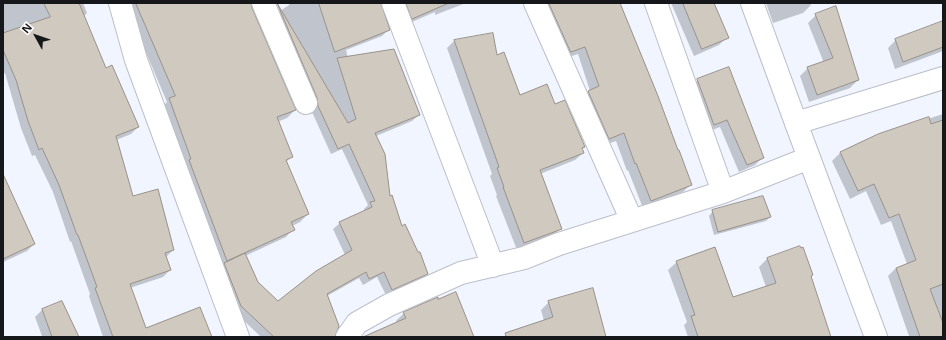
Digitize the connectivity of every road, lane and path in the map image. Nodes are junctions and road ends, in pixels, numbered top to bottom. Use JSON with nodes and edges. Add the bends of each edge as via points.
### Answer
{"nodes":[{"id":1,"x":120,"y":3,"type":"edge"},
{"id":2,"x":262,"y":3,"type":"edge"},
{"id":3,"x":393,"y":3,"type":"edge"},
{"id":4,"x":535,"y":3,"type":"edge"},
{"id":5,"x":656,"y":3,"type":"edge"},
{"id":6,"x":752,"y":3,"type":"edge"},
{"id":7,"x":943,"y":78,"type":"edge"},
{"id":8,"x":306,"y":104,"type":"dead end"},
{"id":9,"x":796,"y":123,"type":"junction"},
{"id":10,"x":809,"y":158,"type":"junction"},
{"id":11,"x":723,"y":192,"type":"junction"},
{"id":12,"x":632,"y":221,"type":"junction"},
{"id":13,"x":493,"y":266,"type":"junction"},
{"id":14,"x":238,"y":337,"type":"edge"},
{"id":15,"x":347,"y":337,"type":"edge"},
{"id":16,"x":876,"y":337,"type":"edge"}],
"edges":[{"from":1,"to":14,"type":"street","via":[[136,60]]},
{"from":2,"to":8,"type":"street"},
{"from":3,"to":13,"type":"street"},
{"from":4,"to":12,"type":"street"},
{"from":5,"to":11,"type":"street"},
{"from":6,"to":9,"type":"street"},
{"from":7,"to":9,"type":"street"},
{"from":9,"to":10,"type":"street"},
{"from":10,"to":11,"type":"street"},
{"from":10,"to":16,"type":"street"},
{"from":11,"to":12,"type":"street"},
{"from":12,"to":13,"type":"street"},
{"from":13,"to":15,"type":"street","via":[[461,274],[389,305],[357,322]]}]}
